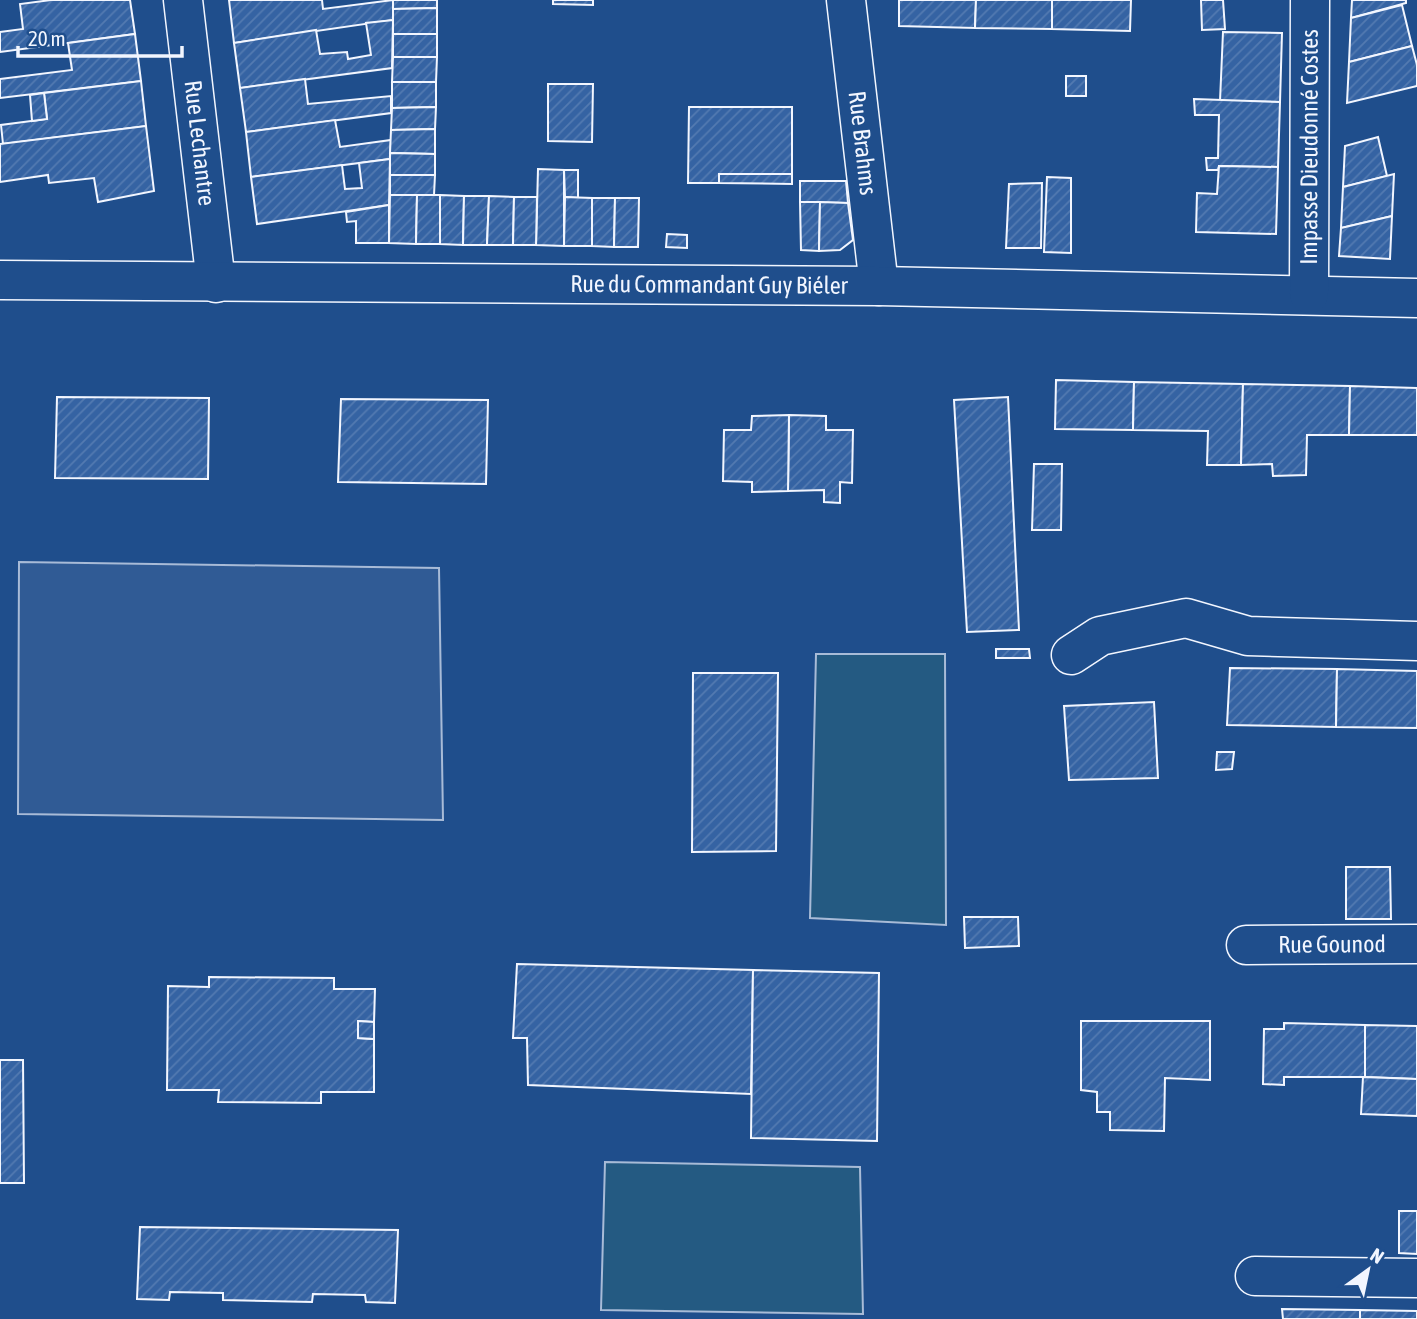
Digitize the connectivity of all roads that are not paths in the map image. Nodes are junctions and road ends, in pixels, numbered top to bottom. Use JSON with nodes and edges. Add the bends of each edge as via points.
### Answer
{"nodes":[{"id":1,"x":183,"y":0,"type":"edge"},
{"id":2,"x":846,"y":0,"type":"edge"},
{"id":3,"x":1310,"y":0,"type":"edge"},
{"id":4,"x":0,"y":280,"type":"edge"},
{"id":5,"x":216,"y":283,"type":"junction"},
{"id":6,"x":878,"y":286,"type":"junction"},
{"id":7,"x":1309,"y":294,"type":"junction"},
{"id":8,"x":1417,"y":298,"type":"edge"},
{"id":9,"x":1417,"y":641,"type":"edge"},
{"id":10,"x":1071,"y":655,"type":"dead end"},
{"id":11,"x":1417,"y":944,"type":"edge"},
{"id":12,"x":1246,"y":945,"type":"dead end"},
{"id":13,"x":1255,"y":1276,"type":"dead end"},
{"id":14,"x":1417,"y":1278,"type":"edge"}],
"edges":[{"from":1,"to":5,"type":"street","name":"Rue Lechantre"},
{"from":2,"to":6,"type":"street","name":"Rue Brahms"},
{"from":3,"to":7,"type":"street","name":"Impasse Dieudonné Costes"},
{"from":4,"to":5,"type":"street","name":"Rue du Commandant Guy Biéler"},
{"from":5,"to":6,"type":"street","name":"Rue du Commandant Guy Biéler"},
{"from":6,"to":7,"type":"street","name":"Rue du Commandant Guy Biéler"},
{"from":7,"to":8,"type":"street","name":"Rue du Commandant Guy Biéler"},
{"from":9,"to":10,"type":"street","via":[[1248,636],[1186,618],[1100,636]]},
{"from":11,"to":12,"type":"street","name":"Rue Gounod"},
{"from":13,"to":14,"type":"street"}]}
